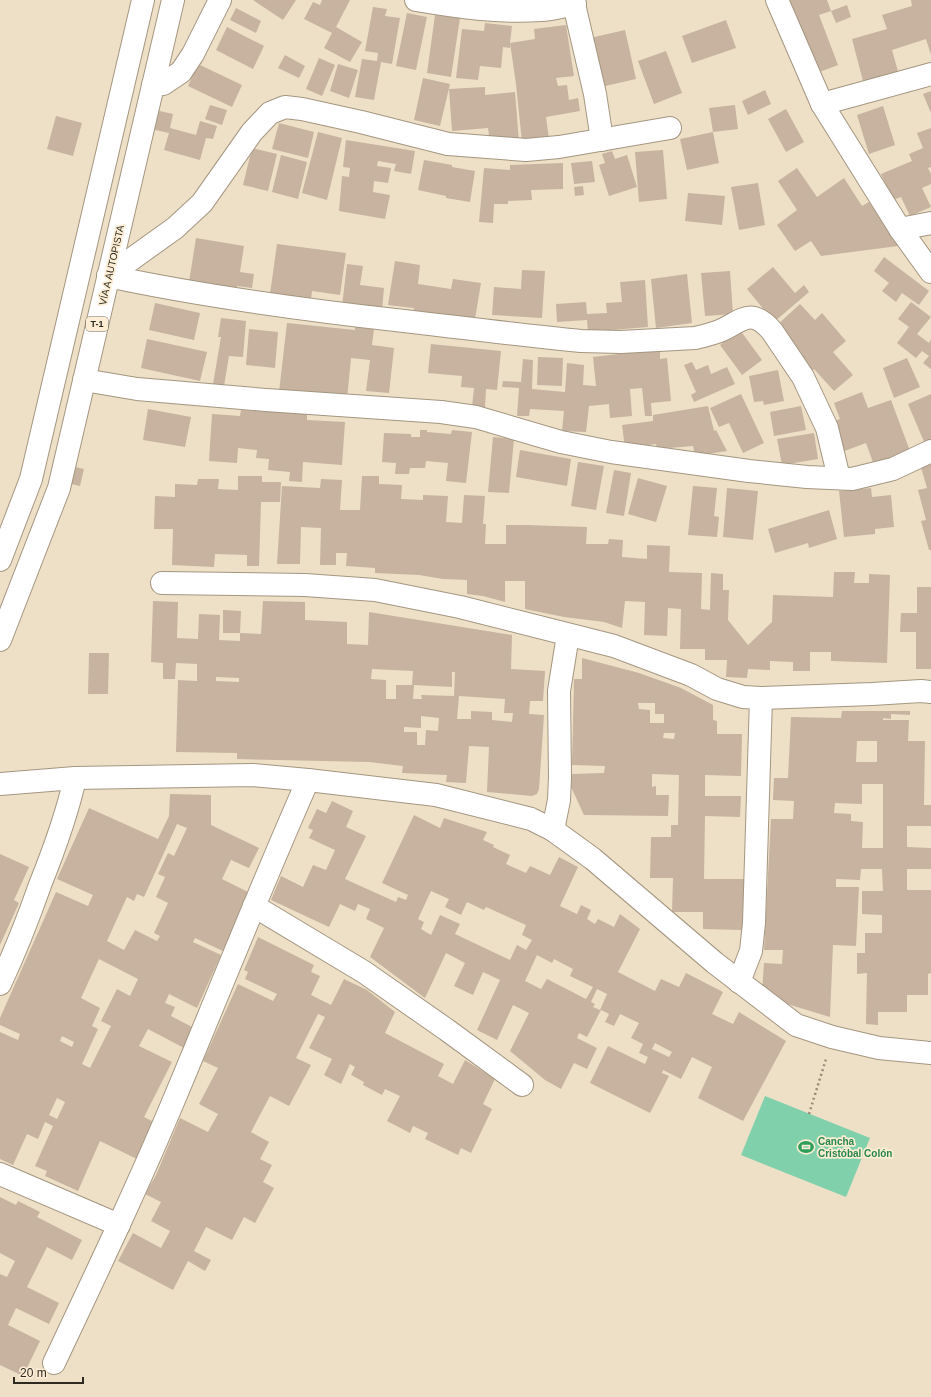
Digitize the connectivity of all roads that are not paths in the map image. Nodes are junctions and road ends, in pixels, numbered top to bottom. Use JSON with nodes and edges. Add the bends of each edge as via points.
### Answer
{"nodes":[{"id":1,"x":143,"y":0,"type":"edge"},
{"id":2,"x":173,"y":0,"type":"edge"},
{"id":3,"x":220,"y":0,"type":"edge"},
{"id":4,"x":416,"y":0,"type":"edge"},
{"id":5,"x":777,"y":0,"type":"edge"},
{"id":6,"x":574,"y":2,"type":"edge"},
{"id":7,"x":931,"y":74,"type":"edge"},
{"id":8,"x":153,"y":85,"type":"junction"},
{"id":9,"x":822,"y":104,"type":"junction"},
{"id":10,"x":670,"y":128,"type":"dead end"},
{"id":11,"x":602,"y":140,"type":"junction"},
{"id":12,"x":931,"y":223,"type":"edge"},
{"id":13,"x":900,"y":230,"type":"junction"},
{"id":14,"x":931,"y":272,"type":"edge"},
{"id":15,"x":108,"y":276,"type":"junction"},
{"id":16,"x":84,"y":380,"type":"junction"},
{"id":17,"x":931,"y":451,"type":"edge"},
{"id":18,"x":839,"y":478,"type":"junction"},
{"id":19,"x":0,"y":560,"type":"edge"},
{"id":20,"x":162,"y":583,"type":"dead end"},
{"id":21,"x":568,"y":635,"type":"junction"},
{"id":22,"x":0,"y":640,"type":"edge"},
{"id":23,"x":931,"y":692,"type":"edge"},
{"id":24,"x":761,"y":698,"type":"junction"},
{"id":25,"x":74,"y":778,"type":"junction"},
{"id":26,"x":308,"y":780,"type":"junction"},
{"id":27,"x":0,"y":784,"type":"edge"},
{"id":28,"x":553,"y":830,"type":"junction"},
{"id":29,"x":254,"y":906,"type":"junction"},
{"id":30,"x":740,"y":982,"type":"junction"},
{"id":31,"x":0,"y":984,"type":"edge"},
{"id":32,"x":931,"y":1053,"type":"edge"},
{"id":33,"x":522,"y":1085,"type":"dead end"},
{"id":34,"x":0,"y":1174,"type":"edge"},
{"id":35,"x":119,"y":1225,"type":"junction"},
{"id":36,"x":54,"y":1363,"type":"dead end"}],
"edges":[{"from":1,"to":19,"type":"main road","via":[[31,479]]},
{"from":2,"to":8,"type":"main road","name":"VÍA A AUTOPISTA","number":"T-1"},
{"from":3,"to":8,"type":"main road","via":[[181,72],[163,84]]},
{"from":4,"to":6,"type":"main road","via":[[499,10],[542,10]]},
{"from":5,"to":9,"type":"main road"},
{"from":6,"to":11,"type":"main road","via":[[595,94]]},
{"from":7,"to":9,"type":"main road"},
{"from":8,"to":15,"type":"main road","name":"VÍA A AUTOPISTA","number":"T-1"},
{"from":9,"to":13,"type":"main road"},
{"from":10,"to":11,"type":"main road"},
{"from":11,"to":15,"type":"main road","via":[[526,150],[448,144],[361,122],[285,107],[270,113],[252,132],[202,203],[175,228]]},
{"from":12,"to":13,"type":"main road"},
{"from":13,"to":14,"type":"main road"},
{"from":15,"to":16,"type":"main road","name":"VÍA A AUTOPISTA","number":"T-1"},
{"from":15,"to":18,"type":"main road","via":[[160,288],[330,313],[581,341],[621,342],[695,338],[721,331],[741,319],[754,317],[772,331],[803,377],[827,428]]},
{"from":16,"to":18,"type":"main road","via":[[137,389],[236,398],[441,412],[476,417],[561,442],[611,452],[749,471]]},
{"from":16,"to":22,"type":"main road","name":"VÍA A AUTOPISTA","number":"T-1","via":[[59,488]]},
{"from":17,"to":18,"type":"main road","via":[[893,469],[852,478]]},
{"from":20,"to":21,"type":"main road","via":[[305,585],[375,590],[460,607]]},
{"from":21,"to":24,"type":"main road","via":[[614,646],[691,675],[717,689],[743,697]]},
{"from":21,"to":28,"type":"main road","via":[[559,691],[560,784]]},
{"from":23,"to":24,"type":"main road","via":[[922,690]]},
{"from":24,"to":30,"type":"main road","via":[[754,923],[751,951]]},
{"from":25,"to":26,"type":"main road","via":[[253,775]]},
{"from":25,"to":27,"type":"main road"},
{"from":25,"to":31,"type":"main road","via":[[69,805],[55,846],[17,948]]},
{"from":26,"to":28,"type":"main road","via":[[436,795],[531,819]]},
{"from":26,"to":29,"type":"main road"},
{"from":28,"to":30,"type":"main road","via":[[592,859]]},
{"from":29,"to":33,"type":"main road","via":[[364,972]]},
{"from":29,"to":35,"type":"main road","via":[[176,1096]]},
{"from":30,"to":32,"type":"main road","via":[[796,1025],[879,1048]]},
{"from":34,"to":35,"type":"main road"},
{"from":35,"to":36,"type":"main road"}]}
